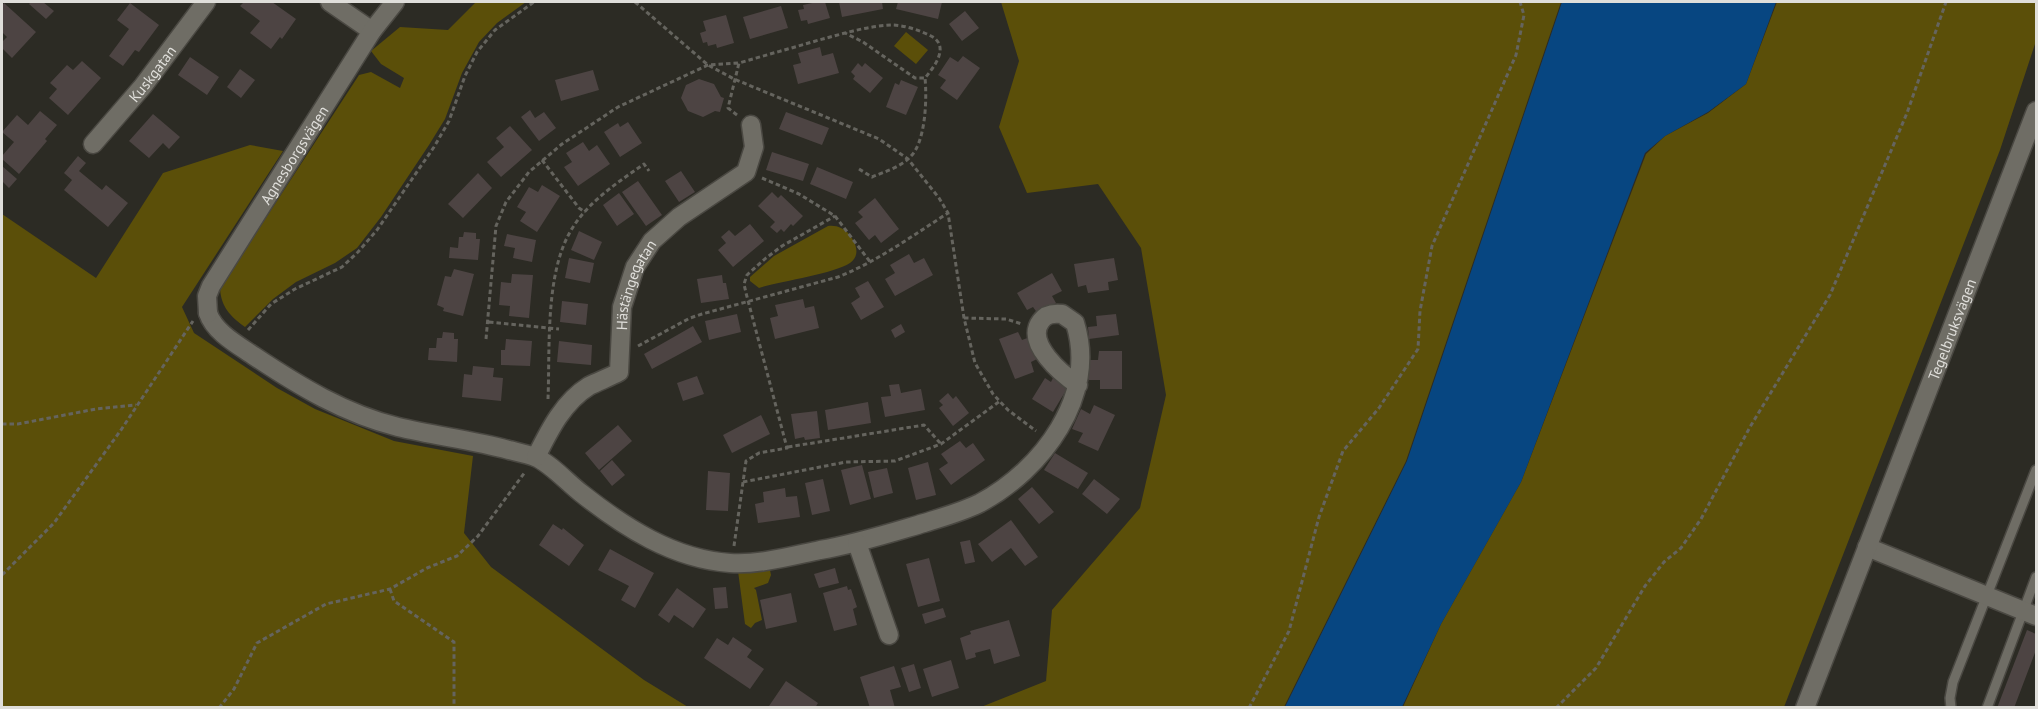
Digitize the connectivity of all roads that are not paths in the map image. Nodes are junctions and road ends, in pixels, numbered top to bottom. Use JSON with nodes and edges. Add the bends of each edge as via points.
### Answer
{"nodes":[{"id":1,"x":206,"y":2,"type":"edge"},
{"id":2,"x":330,"y":2,"type":"edge"},
{"id":3,"x":395,"y":2,"type":"edge"},
{"id":4,"x":372,"y":31,"type":"junction"},
{"id":5,"x":2037,"y":111,"type":"edge"},
{"id":6,"x":751,"y":125,"type":"road end"},
{"id":7,"x":93,"y":144,"type":"dead end"},
{"id":8,"x":1078,"y":385,"type":"junction"},
{"id":9,"x":536,"y":458,"type":"junction"},
{"id":10,"x":2037,"y":470,"type":"edge"},
{"id":11,"x":857,"y":543,"type":"junction"},
{"id":12,"x":1867,"y":548,"type":"junction"},
{"id":13,"x":2037,"y":577,"type":"edge"},
{"id":14,"x":1987,"y":596,"type":"junction"},
{"id":15,"x":2030,"y":613,"type":"edge"},
{"id":16,"x":889,"y":635,"type":"dead end"},
{"id":17,"x":1805,"y":708,"type":"edge"},
{"id":18,"x":1951,"y":708,"type":"edge"},
{"id":19,"x":1987,"y":708,"type":"edge"}],
"edges":[{"from":1,"to":7,"type":"street","name":"Kuskgatan"},
{"from":2,"to":4,"type":"street"},
{"from":3,"to":4,"type":"street","name":"Agnesborgsvägen"},
{"from":4,"to":9,"type":"street","name":"Agnesborgsvägen","via":[[211,286],[207,296],[210,320],[238,345],[315,394],[356,413]]},
{"from":5,"to":12,"type":"street","name":"Tegelbruksvägen"},
{"from":6,"to":9,"type":"street","name":"Hästängegatan","via":[[754,147],[746,172],[679,217],[652,241],[635,267],[624,299],[619,372],[577,395],[556,420]]},
{"from":8,"to":8,"type":"street","via":[[1080,349],[1075,323],[1068,316],[1054,313],[1042,319],[1037,329],[1041,345],[1062,374]]},
{"from":8,"to":11,"type":"street","via":[[1072,405],[1050,441],[1028,467],[997,493],[962,511]]},
{"from":9,"to":11,"type":"street","via":[[636,532],[670,549],[709,560],[732,563],[777,559]]},
{"from":10,"to":14,"type":"lane"},
{"from":11,"to":16,"type":"street"},
{"from":12,"to":14,"type":"street"},
{"from":12,"to":17,"type":"street","name":"Tegelbruksvägen"},
{"from":13,"to":15,"type":"lane"},
{"from":14,"to":15,"type":"street"},
{"from":14,"to":18,"type":"lane","via":[[1953,682]]},
{"from":15,"to":19,"type":"lane"}]}
